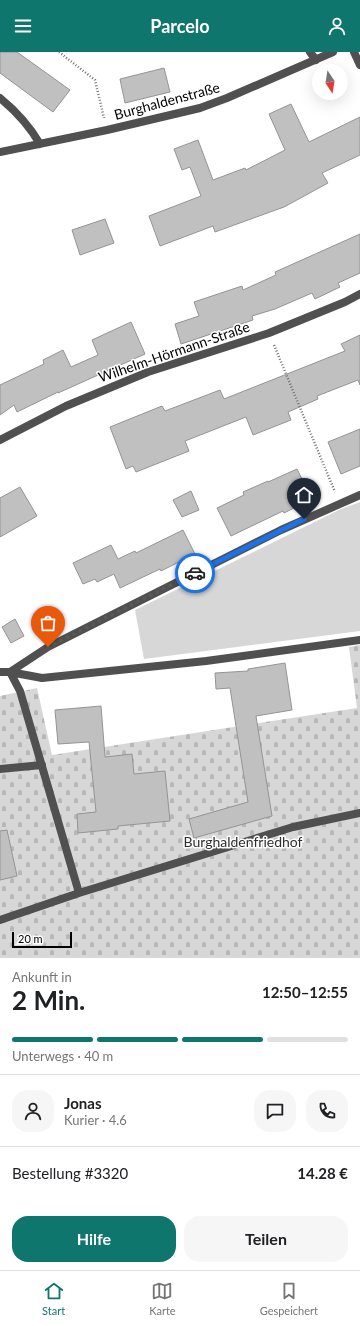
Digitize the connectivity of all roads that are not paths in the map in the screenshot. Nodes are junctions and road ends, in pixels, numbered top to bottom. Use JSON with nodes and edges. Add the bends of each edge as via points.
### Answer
{"nodes":[{"id":1,"x":310,"y":52,"type":"edge"},
{"id":2,"x":333,"y":52,"type":"edge"},
{"id":3,"x":354,"y":52,"type":"edge"},
{"id":4,"x":316,"y":60,"type":"junction"},
{"id":5,"x":360,"y":65,"type":"edge"},
{"id":6,"x":0,"y":98,"type":"edge"},
{"id":7,"x":40,"y":144,"type":"junction"},
{"id":8,"x":0,"y":152,"type":"edge"},
{"id":9,"x":360,"y":294,"type":"edge"},
{"id":10,"x":0,"y":440,"type":"edge"},
{"id":11,"x":360,"y":495,"type":"edge"},
{"id":12,"x":360,"y":640,"type":"edge"},
{"id":13,"x":0,"y":672,"type":"edge"},
{"id":14,"x":10,"y":672,"type":"junction"},
{"id":15,"x":42,"y":765,"type":"junction"},
{"id":16,"x":0,"y":769,"type":"edge"},
{"id":17,"x":360,"y":813,"type":"edge"},
{"id":18,"x":79,"y":893,"type":"junction"},
{"id":19,"x":0,"y":920,"type":"edge"}],
"edges":[{"from":1,"to":4,"type":"street"},
{"from":2,"to":4,"type":"street","name":"Burghaldenstraße"},
{"from":3,"to":5,"type":"street"},
{"from":4,"to":7,"type":"street","name":"Burghaldenstraße","via":[[200,108]]},
{"from":6,"to":7,"type":"street","via":[[32,129]]},
{"from":7,"to":8,"type":"street","name":"Burghaldenstraße"},
{"from":9,"to":10,"type":"street","name":"Wilhelm-Hörmann-Straße","via":[[270,333],[148,372],[66,406]]},
{"from":11,"to":14,"type":"street","via":[[281,530],[48,647]]},
{"from":12,"to":14,"type":"street","via":[[206,661],[42,678]]},
{"from":13,"to":14,"type":"street"},
{"from":14,"to":15,"type":"street","via":[[20,691]]},
{"from":15,"to":16,"type":"street"},
{"from":15,"to":18,"type":"street"},
{"from":17,"to":18,"type":"street","via":[[293,827]]},
{"from":18,"to":19,"type":"street"}]}
